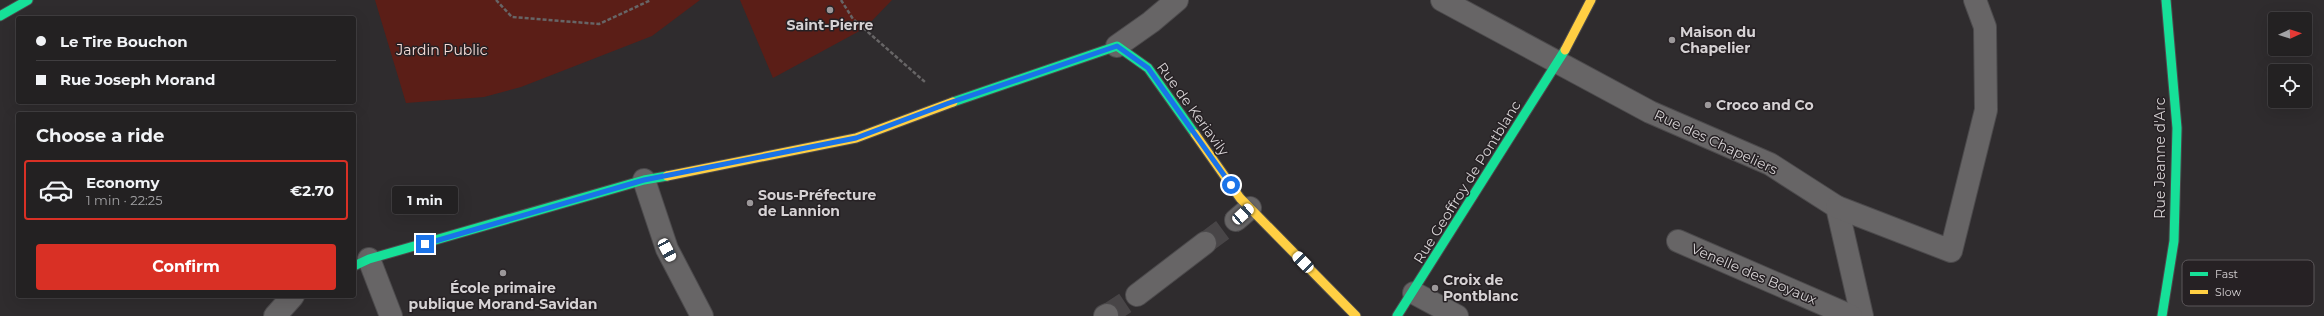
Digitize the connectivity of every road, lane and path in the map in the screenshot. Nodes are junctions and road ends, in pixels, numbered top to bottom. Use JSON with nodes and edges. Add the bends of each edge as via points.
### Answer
{"nodes":[{"id":1,"x":28,"y":0,"type":"edge"},
{"id":2,"x":496,"y":0,"type":"edge"},
{"id":3,"x":651,"y":0,"type":"edge"},
{"id":4,"x":841,"y":0,"type":"edge"},
{"id":5,"x":1177,"y":0,"type":"edge"},
{"id":6,"x":1442,"y":0,"type":"edge"},
{"id":7,"x":1591,"y":0,"type":"edge"},
{"id":8,"x":1975,"y":0,"type":"edge"},
{"id":9,"x":2166,"y":0,"type":"edge"},
{"id":10,"x":0,"y":16,"type":"edge"},
{"id":11,"x":1117,"y":46,"type":"junction"},
{"id":12,"x":1558,"y":62,"type":"junction"},
{"id":13,"x":949,"y":103,"type":"junction"},
{"id":14,"x":644,"y":180,"type":"junction"},
{"id":15,"x":1837,"y":207,"type":"junction"},
{"id":16,"x":1678,"y":241,"type":"dead end"},
{"id":17,"x":1205,"y":243,"type":"tunnel mouth"},
{"id":18,"x":362,"y":263,"type":"edge"},
{"id":19,"x":1414,"y":292,"type":"junction"},
{"id":20,"x":1138,"y":295,"type":"tunnel mouth"},
{"id":21,"x":291,"y":298,"type":"edge"},
{"id":22,"x":275,"y":316,"type":"edge"},
{"id":23,"x":391,"y":316,"type":"edge"},
{"id":24,"x":702,"y":316,"type":"edge"},
{"id":25,"x":1356,"y":316,"type":"edge"},
{"id":26,"x":1397,"y":316,"type":"edge"},
{"id":27,"x":1457,"y":316,"type":"edge"},
{"id":28,"x":1851,"y":316,"type":"edge"},
{"id":29,"x":1862,"y":316,"type":"edge"},
{"id":30,"x":2162,"y":316,"type":"edge"}],
"edges":[{"from":1,"to":10,"type":"street"},
{"from":2,"to":3,"type":"path","via":[[512,17],[599,24]]},
{"from":4,"to":13,"type":"path","via":[[853,19]]},
{"from":5,"to":11,"type":"street"},
{"from":6,"to":12,"type":"street","name":"Rue des Chapeliers"},
{"from":7,"to":12,"type":"street","name":"Rue Geoffroy de Pontblanc"},
{"from":8,"to":15,"type":"street","name":"Rue des Chapeliers","via":[[1985,27],[1986,110],[1951,251]]},
{"from":9,"to":30,"type":"street","name":"Rue Jeanne d'Arc","via":[[2177,128],[2174,241]]},
{"from":11,"to":13,"type":"street"},
{"from":11,"to":25,"type":"street","name":"Rue de Keriavily","via":[[1148,68],[1240,198],[1243,214]]},
{"from":12,"to":15,"type":"street","name":"Rue des Chapeliers","via":[[1650,112],[1770,164]]},
{"from":12,"to":19,"type":"street","name":"Rue Geoffroy de Pontblanc"},
{"from":13,"to":14,"type":"street","via":[[856,138]]},
{"from":14,"to":18,"type":"street"},
{"from":14,"to":24,"type":"street","via":[[667,250]]},
{"from":15,"to":29,"type":"street"},
{"from":16,"to":28,"type":"street","name":"Venelle des Boyaux"},
{"from":17,"to":20,"type":"street"},
{"from":18,"to":23,"type":"street"},
{"from":19,"to":26,"type":"street","name":"Rue Geoffroy de Pontblanc"},
{"from":19,"to":27,"type":"street"},
{"from":21,"to":22,"type":"street"}]}
